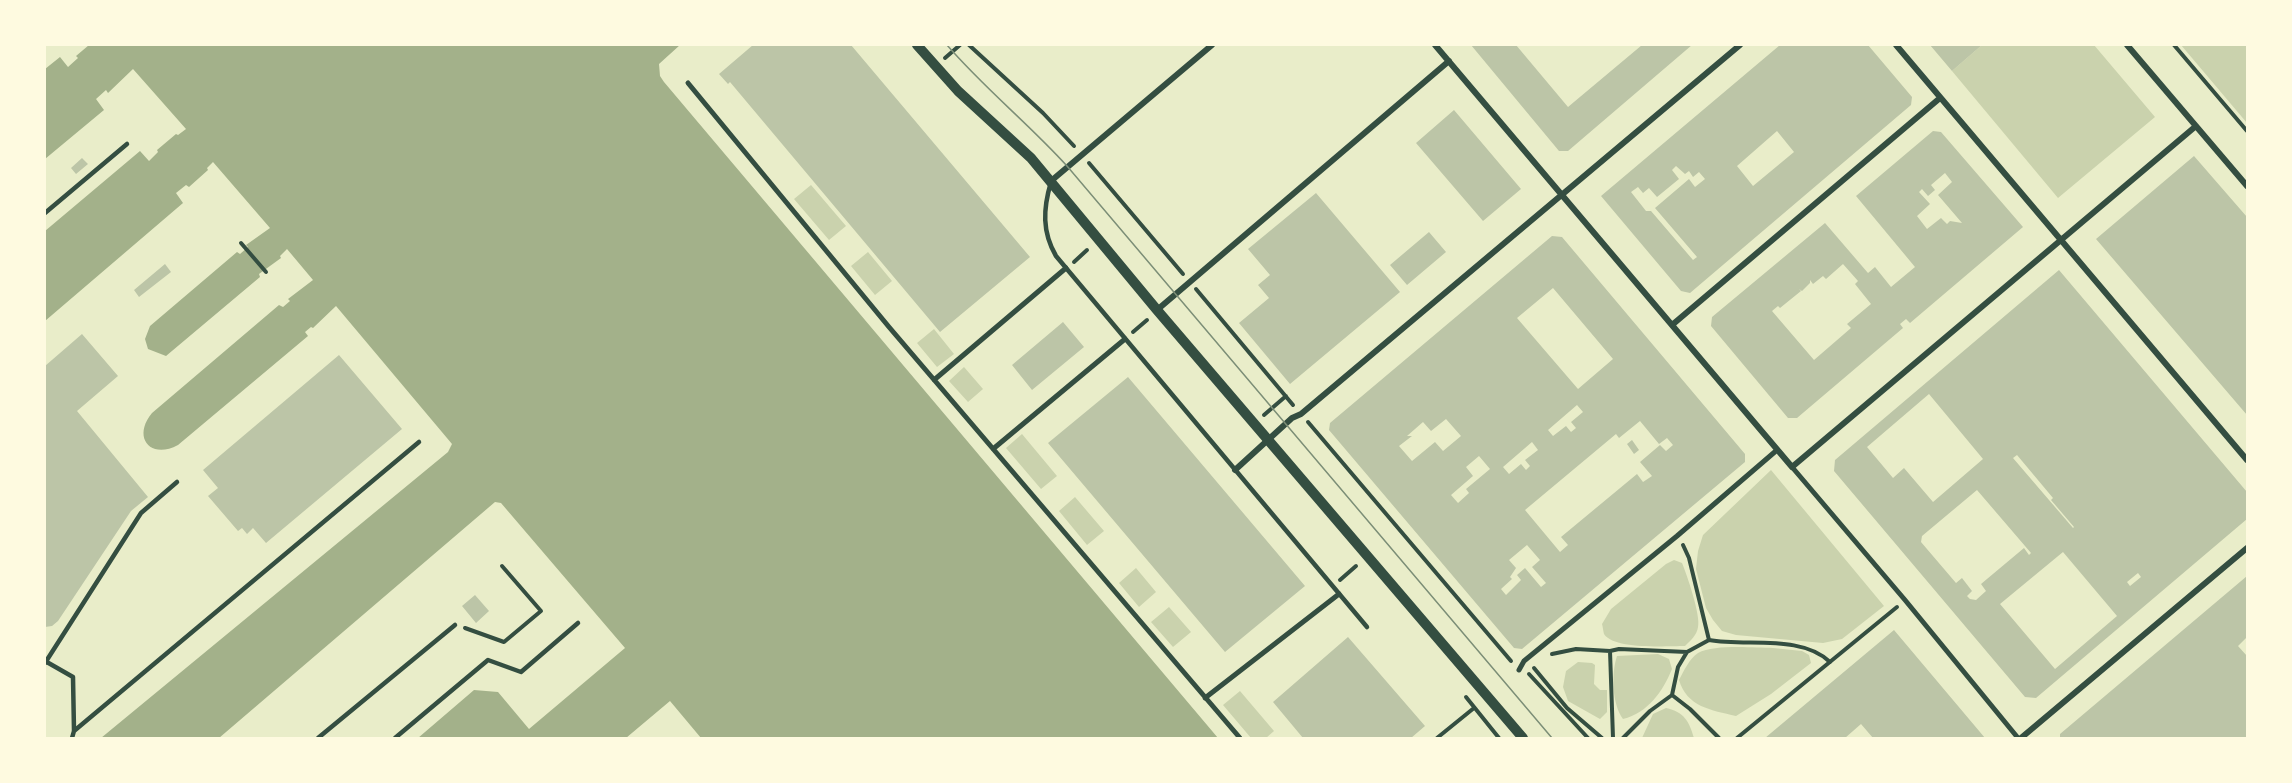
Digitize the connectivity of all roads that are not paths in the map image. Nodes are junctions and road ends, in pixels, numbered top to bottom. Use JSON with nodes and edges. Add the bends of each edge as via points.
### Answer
{"nodes":[{"id":1,"x":917,"y":45,"type":"edge"},
{"id":2,"x":1212,"y":45,"type":"edge"},
{"id":3,"x":1435,"y":45,"type":"edge"},
{"id":4,"x":1740,"y":45,"type":"edge"},
{"id":5,"x":1896,"y":45,"type":"edge"},
{"id":6,"x":2127,"y":45,"type":"edge"},
{"id":7,"x":1449,"y":61,"type":"junction"},
{"id":8,"x":688,"y":83,"type":"dead end"},
{"id":9,"x":1940,"y":98,"type":"junction"},
{"id":10,"x":2196,"y":126,"type":"junction"},
{"id":11,"x":127,"y":144,"type":"dead end"},
{"id":12,"x":1051,"y":181,"type":"junction"},
{"id":13,"x":2247,"y":186,"type":"edge"},
{"id":14,"x":1562,"y":195,"type":"junction"},
{"id":15,"x":45,"y":213,"type":"edge"},
{"id":16,"x":2061,"y":240,"type":"junction"},
{"id":17,"x":1066,"y":268,"type":"junction"},
{"id":18,"x":1156,"y":309,"type":"junction"},
{"id":19,"x":1672,"y":325,"type":"junction"},
{"id":20,"x":1125,"y":339,"type":"junction"},
{"id":21,"x":934,"y":380,"type":"junction"},
{"id":22,"x":1269,"y":441,"type":"junction"},
{"id":23,"x":419,"y":442,"type":"dead end"},
{"id":24,"x":993,"y":449,"type":"junction"},
{"id":25,"x":1777,"y":450,"type":"junction"},
{"id":26,"x":2247,"y":460,"type":"edge"},
{"id":27,"x":1792,"y":467,"type":"junction"},
{"id":28,"x":1235,"y":470,"type":"junction"},
{"id":29,"x":177,"y":482,"type":"dead end"},
{"id":30,"x":2247,"y":548,"type":"edge"},
{"id":31,"x":1339,"y":594,"type":"junction"},
{"id":32,"x":578,"y":623,"type":"dead end"},
{"id":33,"x":455,"y":625,"type":"road end"},
{"id":34,"x":1367,"y":627,"type":"dead end"},
{"id":35,"x":46,"y":662,"type":"edge"},
{"id":36,"x":1519,"y":670,"type":"road end"},
{"id":37,"x":1205,"y":698,"type":"junction"},
{"id":38,"x":74,"y":731,"type":"junction"},
{"id":39,"x":72,"y":738,"type":"edge"},
{"id":40,"x":318,"y":738,"type":"edge"},
{"id":41,"x":394,"y":738,"type":"edge"},
{"id":42,"x":1240,"y":738,"type":"edge"},
{"id":43,"x":1523,"y":738,"type":"edge"},
{"id":44,"x":2020,"y":738,"type":"edge"}],
"edges":[{"from":1,"to":12,"type":"street","via":[[958,91]]},
{"from":2,"to":12,"type":"street"},
{"from":3,"to":7,"type":"street"},
{"from":4,"to":14,"type":"street"},
{"from":5,"to":9,"type":"street"},
{"from":6,"to":10,"type":"street"},
{"from":7,"to":14,"type":"street"},
{"from":7,"to":18,"type":"street"},
{"from":8,"to":21,"type":"street"},
{"from":9,"to":16,"type":"street"},
{"from":9,"to":19,"type":"street"},
{"from":10,"to":13,"type":"street"},
{"from":10,"to":16,"type":"street"},
{"from":11,"to":15,"type":"lane"},
{"from":12,"to":17,"type":"lane","via":[[1044,223],[1047,241]]},
{"from":12,"to":18,"type":"street"},
{"from":14,"to":19,"type":"street"},
{"from":14,"to":22,"type":"street"},
{"from":16,"to":26,"type":"street"},
{"from":16,"to":27,"type":"street"},
{"from":17,"to":20,"type":"lane"},
{"from":17,"to":21,"type":"street"},
{"from":18,"to":22,"type":"street"},
{"from":19,"to":25,"type":"street"},
{"from":20,"to":24,"type":"street"},
{"from":20,"to":28,"type":"lane"},
{"from":21,"to":24,"type":"street"},
{"from":22,"to":28,"type":"street"},
{"from":22,"to":43,"type":"street"},
{"from":23,"to":38,"type":"lane"},
{"from":24,"to":37,"type":"street"},
{"from":25,"to":27,"type":"street"},
{"from":25,"to":36,"type":"street","via":[[1526,659]]},
{"from":27,"to":44,"type":"street"},
{"from":28,"to":31,"type":"lane"},
{"from":29,"to":35,"type":"lane","via":[[141,513]]},
{"from":30,"to":44,"type":"street"},
{"from":31,"to":34,"type":"lane"},
{"from":31,"to":37,"type":"street"},
{"from":32,"to":41,"type":"lane","via":[[521,672],[488,660]]},
{"from":33,"to":40,"type":"lane"},
{"from":35,"to":38,"type":"lane","via":[[73,677]]},
{"from":37,"to":42,"type":"street"},
{"from":38,"to":39,"type":"lane"}]}
